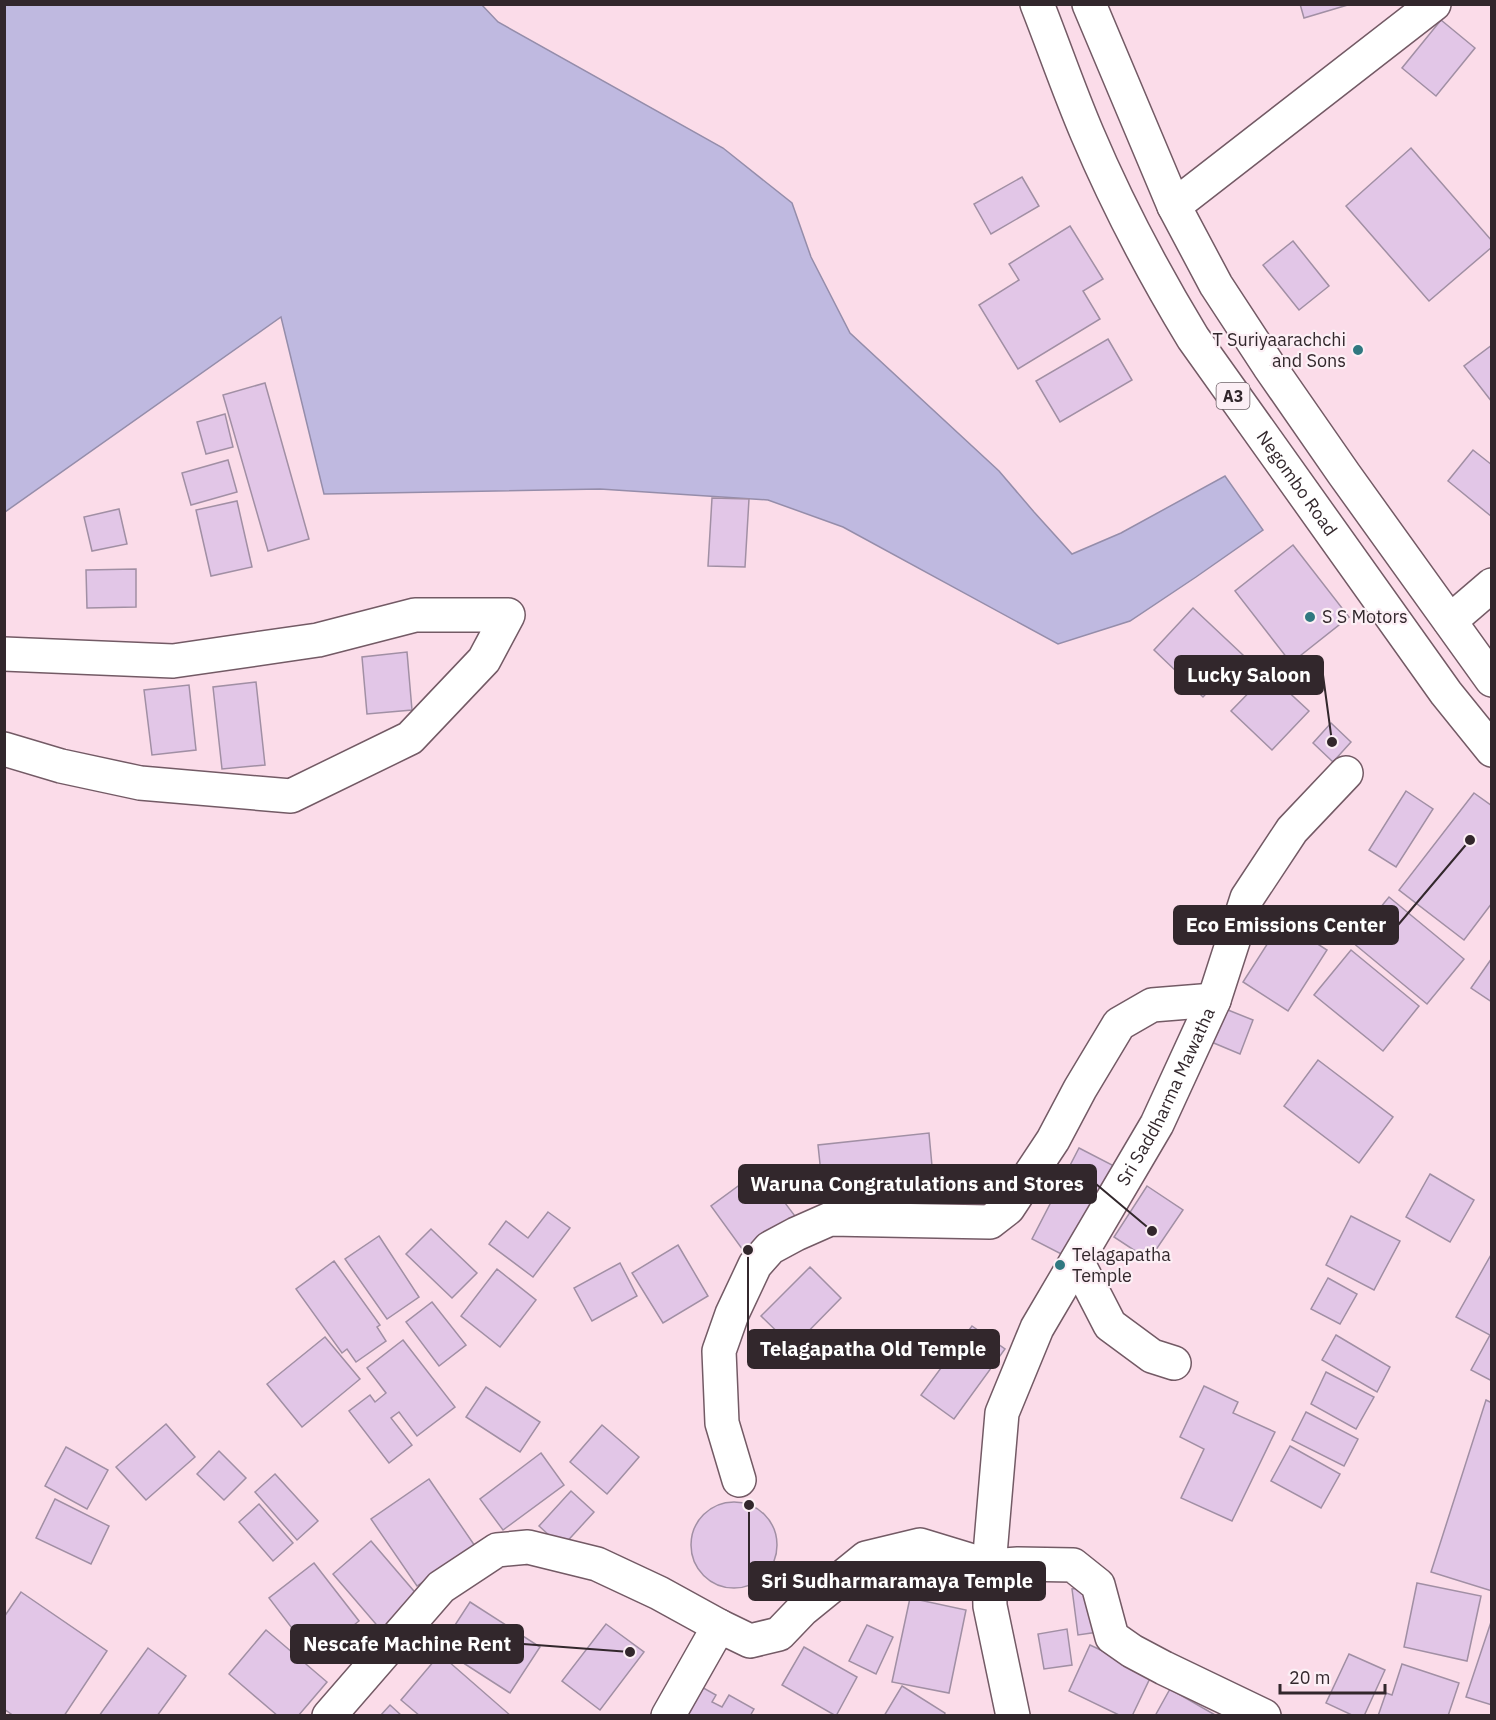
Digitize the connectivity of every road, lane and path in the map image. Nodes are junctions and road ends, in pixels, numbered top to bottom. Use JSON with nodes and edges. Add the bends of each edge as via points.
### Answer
{"nodes":[{"id":1,"x":1037,"y":4,"type":"edge"},
{"id":2,"x":1089,"y":4,"type":"edge"},
{"id":3,"x":1434,"y":4,"type":"edge"},
{"id":4,"x":1174,"y":206,"type":"junction"},
{"id":5,"x":1491,"y":585,"type":"edge"},
{"id":6,"x":1450,"y":621,"type":"junction"},
{"id":7,"x":4,"y":654,"type":"edge"},
{"id":8,"x":1491,"y":680,"type":"edge"},
{"id":9,"x":4,"y":749,"type":"edge"},
{"id":10,"x":1491,"y":750,"type":"edge"},
{"id":11,"x":1346,"y":773,"type":"dead end"},
{"id":12,"x":1214,"y":1000,"type":"junction"},
{"id":13,"x":1077,"y":1261,"type":"junction"},
{"id":14,"x":1174,"y":1363,"type":"dead end"},
{"id":15,"x":739,"y":1480,"type":"dead end"},
{"id":16,"x":988,"y":1566,"type":"junction"},
{"id":17,"x":719,"y":1626,"type":"junction"},
{"id":18,"x":329,"y":1716,"type":"edge"},
{"id":19,"x":668,"y":1716,"type":"edge"},
{"id":20,"x":1013,"y":1716,"type":"edge"},
{"id":21,"x":1264,"y":1716,"type":"edge"}],
"edges":[{"from":1,"to":10,"type":"main road","name":"Negombo Road","number":"A3","via":[[1118,201],[1187,329],[1446,693]]},
{"from":2,"to":4,"type":"main road","number":"A3"},
{"from":3,"to":4,"type":"main road"},
{"from":4,"to":6,"type":"main road","number":"A3","via":[[1216,285],[1269,366]]},
{"from":5,"to":6,"type":"main road"},
{"from":6,"to":8,"type":"main road","number":"A3"},
{"from":7,"to":9,"type":"main road","via":[[173,662],[318,640],[415,615],[508,615],[484,660],[410,738],[291,796],[140,783]]},
{"from":11,"to":12,"type":"main road","name":"Sri Saddharma Mawatha","via":[[1292,830],[1247,898]]},
{"from":12,"to":13,"type":"main road","name":"Sri Saddharma Mawatha","via":[[1157,1124]]},
{"from":12,"to":15,"type":"main road","via":[[1152,1005],[1119,1024],[1053,1140],[1008,1208],[990,1222],[830,1219],[770,1248],[755,1265],[719,1351],[722,1423]]},
{"from":13,"to":14,"type":"main road","via":[[1110,1325],[1152,1356]]},
{"from":13,"to":16,"type":"main road","name":"Sri Saddharma Mawatha","via":[[1037,1328],[1002,1413]]},
{"from":16,"to":17,"type":"main road","via":[[920,1545],[866,1558],[779,1634],[750,1641]]},
{"from":16,"to":20,"type":"main road","name":"Sri Saddharma Mawatha","via":[[990,1606]]},
{"from":16,"to":21,"type":"main road","via":[[1072,1565],[1098,1586],[1112,1637],[1164,1668]]},
{"from":17,"to":18,"type":"main road","via":[[597,1564],[528,1547],[497,1550],[441,1587]]},
{"from":17,"to":19,"type":"main road"}]}
